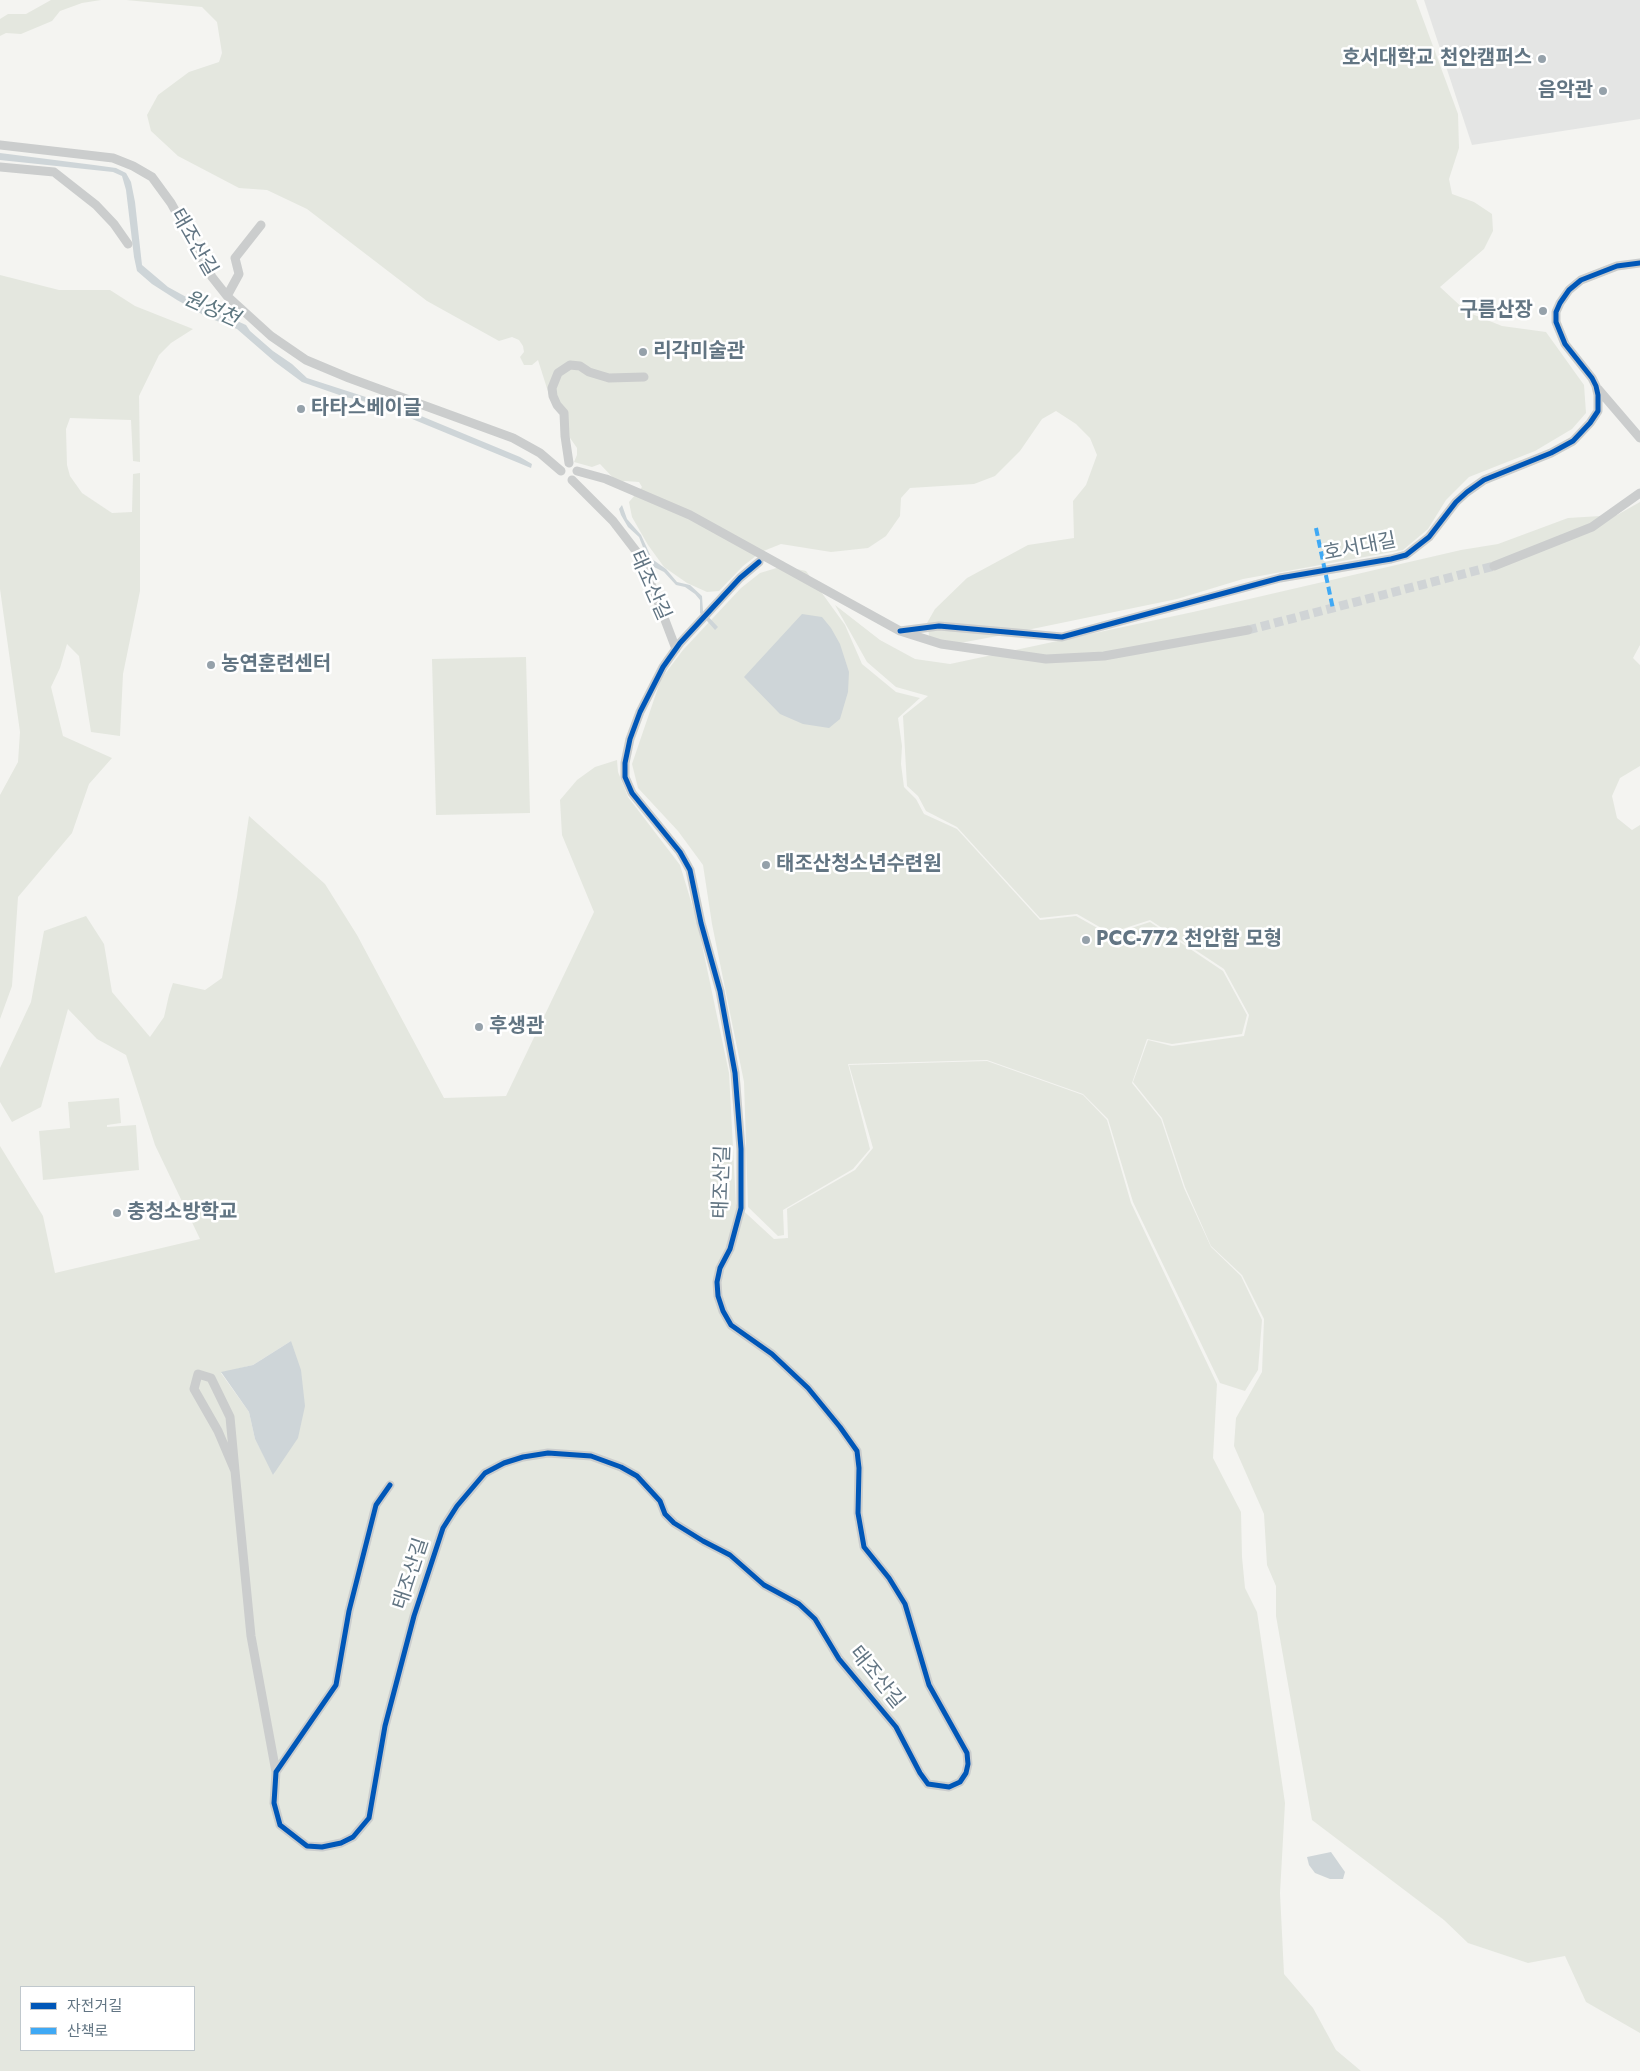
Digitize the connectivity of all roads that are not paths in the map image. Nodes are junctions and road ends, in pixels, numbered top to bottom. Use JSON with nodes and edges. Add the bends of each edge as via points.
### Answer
{"nodes":[{"id":1,"x":0,"y":144,"type":"edge"},
{"id":2,"x":0,"y":168,"type":"edge"},
{"id":3,"x":261,"y":225,"type":"dead end"},
{"id":4,"x":128,"y":244,"type":"dead end"},
{"id":5,"x":1640,"y":263,"type":"edge"},
{"id":6,"x":227,"y":296,"type":"junction"},
{"id":7,"x":644,"y":377,"type":"dead end"},
{"id":8,"x":1596,"y":386,"type":"junction"},
{"id":9,"x":1640,"y":438,"type":"edge"},
{"id":10,"x":569,"y":463,"type":"junction"},
{"id":11,"x":561,"y":470,"type":"junction"},
{"id":12,"x":577,"y":471,"type":"junction"},
{"id":13,"x":572,"y":480,"type":"junction"},
{"id":14,"x":1640,"y":493,"type":"edge"},
{"id":15,"x":759,"y":562,"type":"dead end"},
{"id":16,"x":1494,"y":566,"type":"tunnel mouth"},
{"id":17,"x":1248,"y":630,"type":"tunnel mouth"},
{"id":18,"x":900,"y":631,"type":"junction"},
{"id":19,"x":676,"y":649,"type":"junction"},
{"id":20,"x":235,"y":1471,"type":"junction"},
{"id":21,"x":390,"y":1485,"type":"dead end"},
{"id":22,"x":276,"y":1772,"type":"junction"}],
"edges":[{"from":1,"to":6,"type":"street","name":"태조산길","via":[[113,158],[152,178],[171,203],[212,277]]},
{"from":2,"to":4,"type":"street","via":[[54,172],[96,205]]},
{"from":3,"to":6,"type":"street","via":[[235,258],[239,274]]},
{"from":5,"to":8,"type":"street","name":"호서대길","via":[[1617,266],[1581,280],[1569,290],[1556,312],[1556,322],[1565,344]]},
{"from":6,"to":11,"type":"street","name":"태조산길","via":[[271,336],[306,360],[514,438]]},
{"from":7,"to":10,"type":"street","via":[[609,378],[570,365],[558,373],[552,388],[557,406],[564,413]]},
{"from":8,"to":9,"type":"street"},
{"from":8,"to":18,"type":"street","name":"호서대길","via":[[1598,411],[1573,441],[1551,454],[1478,484],[1460,498],[1429,537],[1406,555],[1392,560],[1280,578],[1062,637],[938,626]]},
{"from":10,"to":11,"type":"street"},
{"from":10,"to":12,"type":"street","via":[[574,464]]},
{"from":11,"to":13,"type":"street","via":[[564,478]]},
{"from":12,"to":13,"type":"street"},
{"from":12,"to":18,"type":"street","via":[[606,479],[690,515]]},
{"from":13,"to":19,"type":"street","name":"태조산길","via":[[613,521],[636,551]]},
{"from":14,"to":16,"type":"street","via":[[1592,527]]},
{"from":15,"to":19,"type":"street","via":[[740,578]]},
{"from":17,"to":18,"type":"street","via":[[1104,656],[1046,659],[941,644]]},
{"from":19,"to":22,"type":"street","name":"태조산길","via":[[640,712],[628,747],[625,777],[632,793],[680,852],[690,870],[720,991],[741,1149],[741,1208],[730,1249],[720,1268],[718,1296],[731,1325],[772,1354],[808,1388],[857,1451],[858,1513],[864,1547],[889,1578],[904,1604],[929,1685],[967,1752],[966,1773],[960,1782],[949,1787],[928,1784],[896,1727],[839,1659],[814,1619],[799,1604],[764,1584],[730,1555],[674,1523],[637,1476],[591,1456],[548,1453],[523,1457],[485,1472],[443,1528],[414,1616],[385,1726],[369,1818],[353,1837],[332,1845],[307,1846],[280,1825],[274,1803]]},
{"from":20,"to":20,"type":"street","via":[[218,1431],[194,1389],[198,1374],[211,1378],[230,1417]]},
{"from":20,"to":22,"type":"street","via":[[251,1636]]},
{"from":21,"to":22,"type":"street","via":[[376,1505],[336,1685]]}]}
